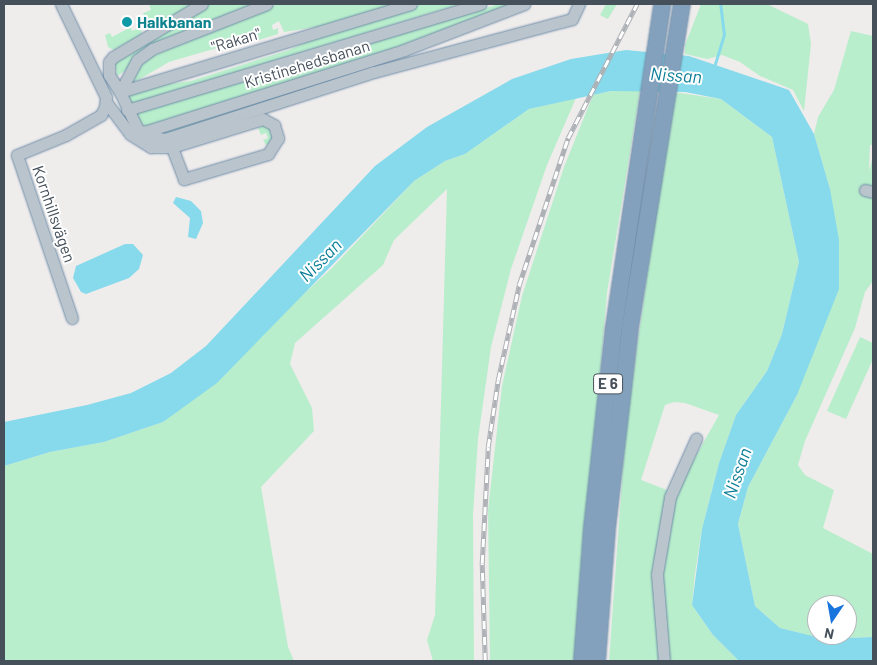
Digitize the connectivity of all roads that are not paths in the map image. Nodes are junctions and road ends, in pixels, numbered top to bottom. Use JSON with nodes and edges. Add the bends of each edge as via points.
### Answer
{"nodes":[{"id":1,"x":61,"y":4,"type":"edge"},
{"id":2,"x":202,"y":4,"type":"edge"},
{"id":3,"x":267,"y":4,"type":"edge"},
{"id":4,"x":411,"y":4,"type":"edge"},
{"id":5,"x":480,"y":4,"type":"edge"},
{"id":6,"x":524,"y":4,"type":"edge"},
{"id":7,"x":579,"y":4,"type":"edge"},
{"id":8,"x":662,"y":4,"type":"edge"},
{"id":9,"x":682,"y":4,"type":"edge"},
{"id":10,"x":324,"y":30,"type":"joint"},
{"id":11,"x":120,"y":92,"type":"junction"},
{"id":12,"x":106,"y":102,"type":"junction"},
{"id":13,"x":127,"y":110,"type":"junction"},
{"id":14,"x":140,"y":133,"type":"junction"},
{"id":15,"x":172,"y":147,"type":"junction"},
{"id":16,"x":72,"y":318,"type":"dead end"},
{"id":17,"x":696,"y":439,"type":"dead end"},
{"id":18,"x":582,"y":661,"type":"edge"},
{"id":19,"x":597,"y":661,"type":"edge"},
{"id":20,"x":664,"y":661,"type":"edge"}],
"edges":[{"from":1,"to":12,"type":"street"},
{"from":2,"to":11,"type":"street","via":[[113,57],[109,62],[109,75]]},
{"from":3,"to":11,"type":"street","via":[[144,54]]},
{"from":4,"to":10,"type":"street","name":"Kristinehedsbanan"},
{"from":5,"to":13,"type":"street"},
{"from":6,"to":14,"type":"street","name":"Kristinehedsbanan","via":[[404,50]]},
{"from":7,"to":14,"type":"street","via":[[572,19],[374,72],[165,139]]},
{"from":8,"to":18,"type":"highway","number":"E 6","via":[[602,429]]},
{"from":9,"to":19,"type":"highway","number":"E 6","via":[[663,111],[621,402]]},
{"from":10,"to":11,"type":"street","name":"\"Rakan\""},
{"from":11,"to":13,"type":"street"},
{"from":12,"to":14,"type":"street"},
{"from":12,"to":16,"type":"street","name":"Kornhillsvägen","via":[[101,115],[66,135],[18,155]]},
{"from":13,"to":14,"type":"street"},
{"from":14,"to":15,"type":"street","via":[[151,147]]},
{"from":15,"to":15,"type":"street","via":[[263,119],[274,125],[278,138],[268,154],[184,179]]},
{"from":17,"to":20,"type":"street","via":[[670,497],[657,574]]}]}
